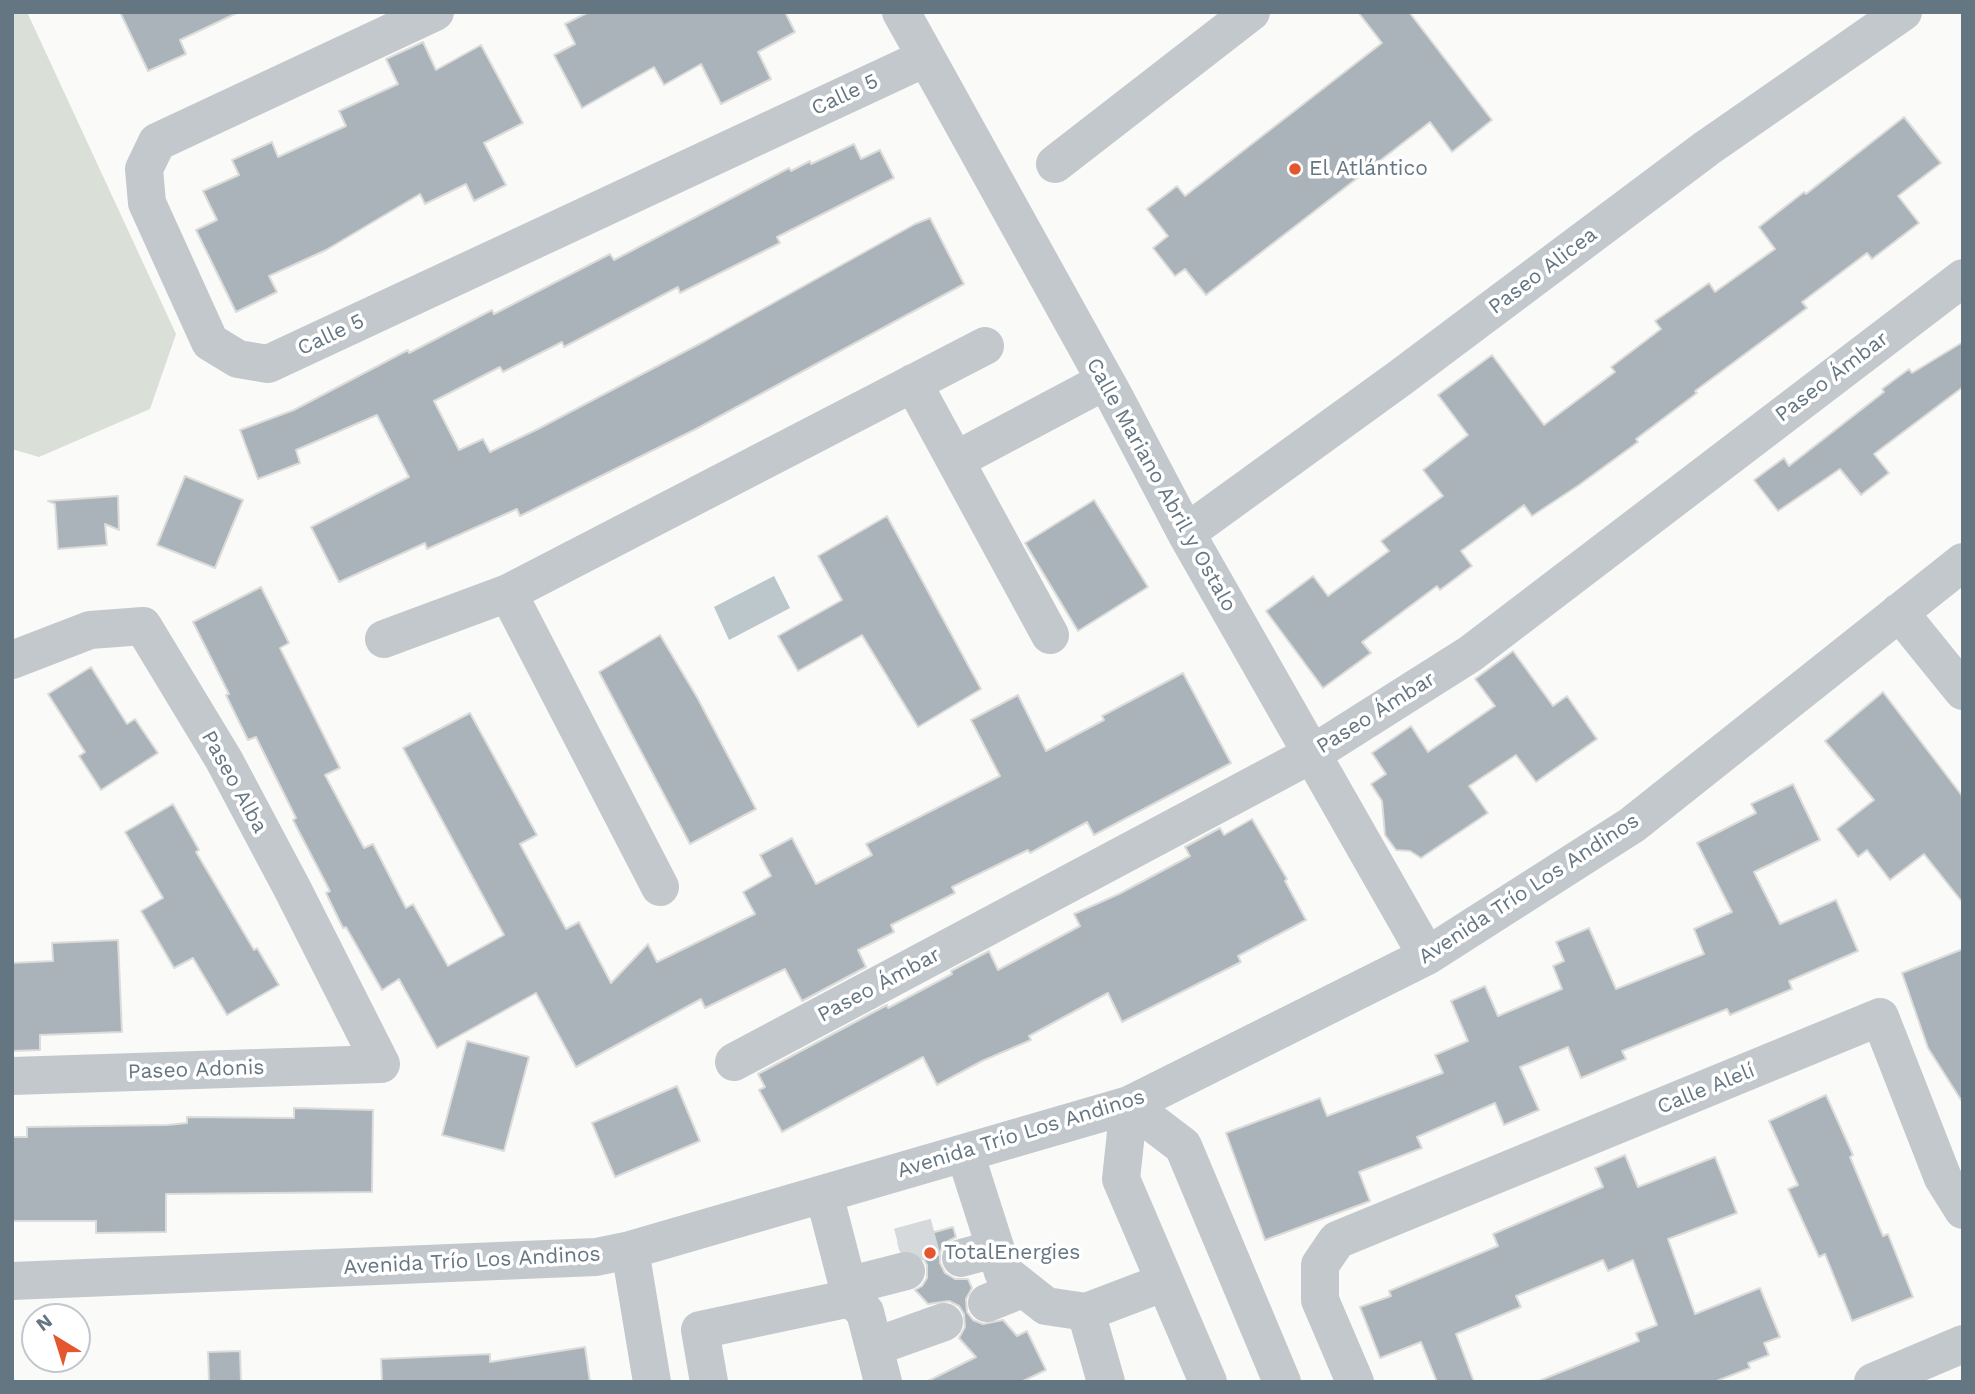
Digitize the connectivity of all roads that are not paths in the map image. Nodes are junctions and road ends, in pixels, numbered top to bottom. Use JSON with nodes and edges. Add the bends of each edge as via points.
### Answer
{"nodes":[{"id":1,"x":435,"y":12,"type":"edge"},
{"id":2,"x":901,"y":12,"type":"edge"},
{"id":3,"x":1251,"y":12,"type":"edge"},
{"id":4,"x":1903,"y":12,"type":"edge"},
{"id":5,"x":925,"y":58,"type":"junction"},
{"id":6,"x":1055,"y":164,"type":"dead end"},
{"id":7,"x":1963,"y":278,"type":"edge"},
{"id":8,"x":985,"y":346,"type":"dead end"},
{"id":9,"x":1105,"y":381,"type":"junction"},
{"id":10,"x":913,"y":383,"type":"junction"},
{"id":11,"x":956,"y":460,"type":"junction"},
{"id":12,"x":1186,"y":533,"type":"junction"},
{"id":13,"x":1963,"y":562,"type":"edge"},
{"id":14,"x":508,"y":593,"type":"junction"},
{"id":15,"x":1899,"y":612,"type":"junction"},
{"id":16,"x":1050,"y":635,"type":"dead end"},
{"id":17,"x":384,"y":639,"type":"dead end"},
{"id":18,"x":12,"y":660,"type":"edge"},
{"id":19,"x":1963,"y":691,"type":"edge"},
{"id":20,"x":1312,"y":754,"type":"junction"},
{"id":21,"x":660,"y":887,"type":"dead end"},
{"id":22,"x":1427,"y":956,"type":"junction"},
{"id":23,"x":734,"y":1062,"type":"dead end"},
{"id":24,"x":380,"y":1064,"type":"joint"},
{"id":25,"x":12,"y":1076,"type":"edge"},
{"id":26,"x":1129,"y":1105,"type":"junction"},
{"id":27,"x":965,"y":1153,"type":"junction"},
{"id":28,"x":824,"y":1194,"type":"junction"},
{"id":29,"x":1963,"y":1210,"type":"edge"},
{"id":30,"x":630,"y":1250,"type":"junction"},
{"id":31,"x":902,"y":1259,"type":"tunnel mouth"},
{"id":32,"x":12,"y":1281,"type":"edge"},
{"id":33,"x":847,"y":1282,"type":"junction"},
{"id":34,"x":1165,"y":1282,"type":"junction"},
{"id":35,"x":1022,"y":1289,"type":"junction"},
{"id":36,"x":987,"y":1303,"type":"dead end"},
{"id":37,"x":1087,"y":1312,"type":"junction"},
{"id":38,"x":944,"y":1322,"type":"dead end"},
{"id":39,"x":1963,"y":1344,"type":"edge"},
{"id":40,"x":879,"y":1364,"type":"edge"},
{"id":41,"x":652,"y":1382,"type":"edge"},
{"id":42,"x":709,"y":1382,"type":"edge"},
{"id":43,"x":1106,"y":1382,"type":"edge"},
{"id":44,"x":1208,"y":1382,"type":"edge"},
{"id":45,"x":1282,"y":1382,"type":"edge"},
{"id":46,"x":1355,"y":1382,"type":"edge"},
{"id":47,"x":1873,"y":1382,"type":"edge"}],
"edges":[{"from":1,"to":5,"type":"street","name":"Calle 5","via":[[157,142],[144,169],[147,203],[210,342],[238,359],[268,364]]},
{"from":2,"to":5,"type":"street","name":"Calle Mariano Abril y Ostalo"},
{"from":3,"to":6,"type":"street"},
{"from":4,"to":12,"type":"street","name":"Paseo Alicea","via":[[1707,148]]},
{"from":5,"to":9,"type":"street","name":"Calle Mariano Abril y Ostalo"},
{"from":7,"to":20,"type":"street","name":"Paseo Ámbar","via":[[1470,654]]},
{"from":8,"to":10,"type":"street"},
{"from":9,"to":11,"type":"street"},
{"from":9,"to":12,"type":"street","name":"Calle Mariano Abril y Ostalo"},
{"from":10,"to":11,"type":"street"},
{"from":10,"to":14,"type":"street"},
{"from":11,"to":16,"type":"street"},
{"from":12,"to":20,"type":"street","name":"Calle Mariano Abril y Ostalo"},
{"from":13,"to":15,"type":"street","name":"Avenida Trío Los Andinos"},
{"from":14,"to":17,"type":"street"},
{"from":14,"to":21,"type":"street"},
{"from":15,"to":19,"type":"street"},
{"from":15,"to":22,"type":"street","name":"Avenida Trío Los Andinos","via":[[1632,825]]},
{"from":18,"to":24,"type":"street","name":"Paseo Alba","via":[[90,630],[143,626],[230,772]]},
{"from":20,"to":22,"type":"street","name":"Calle Mariano Abril y Ostalo"},
{"from":20,"to":23,"type":"street","name":"Paseo Ámbar"},
{"from":22,"to":26,"type":"street","name":"Avenida Trío Los Andinos"},
{"from":24,"to":25,"type":"street","name":"Paseo Adonis"},
{"from":26,"to":27,"type":"street","name":"Avenida Trío Los Andinos"},
{"from":26,"to":34,"type":"street","via":[[1121,1179]]},
{"from":26,"to":45,"type":"street","via":[[1183,1146]]},
{"from":27,"to":28,"type":"street","name":"Avenida Trío Los Andinos"},
{"from":27,"to":35,"type":"street","via":[[974,1241]]},
{"from":28,"to":30,"type":"street","name":"Avenida Trío Los Andinos"},
{"from":28,"to":33,"type":"street"},
{"from":29,"to":46,"type":"street","name":"Calle Alelí","via":[[1942,1178],[1880,1017],[1337,1240],[1320,1265],[1320,1300]]},
{"from":30,"to":32,"type":"street","name":"Avenida Trío Los Andinos","via":[[580,1259]]},
{"from":30,"to":41,"type":"street"},
{"from":31,"to":33,"type":"street"},
{"from":33,"to":40,"type":"street","via":[[865,1312]]},
{"from":33,"to":42,"type":"street","via":[[701,1330]]},
{"from":34,"to":37,"type":"street"},
{"from":34,"to":44,"type":"street"},
{"from":35,"to":36,"type":"street"},
{"from":35,"to":37,"type":"street","via":[[1046,1306]]},
{"from":37,"to":43,"type":"street"},
{"from":38,"to":40,"type":"street"},
{"from":39,"to":47,"type":"street"}]}
